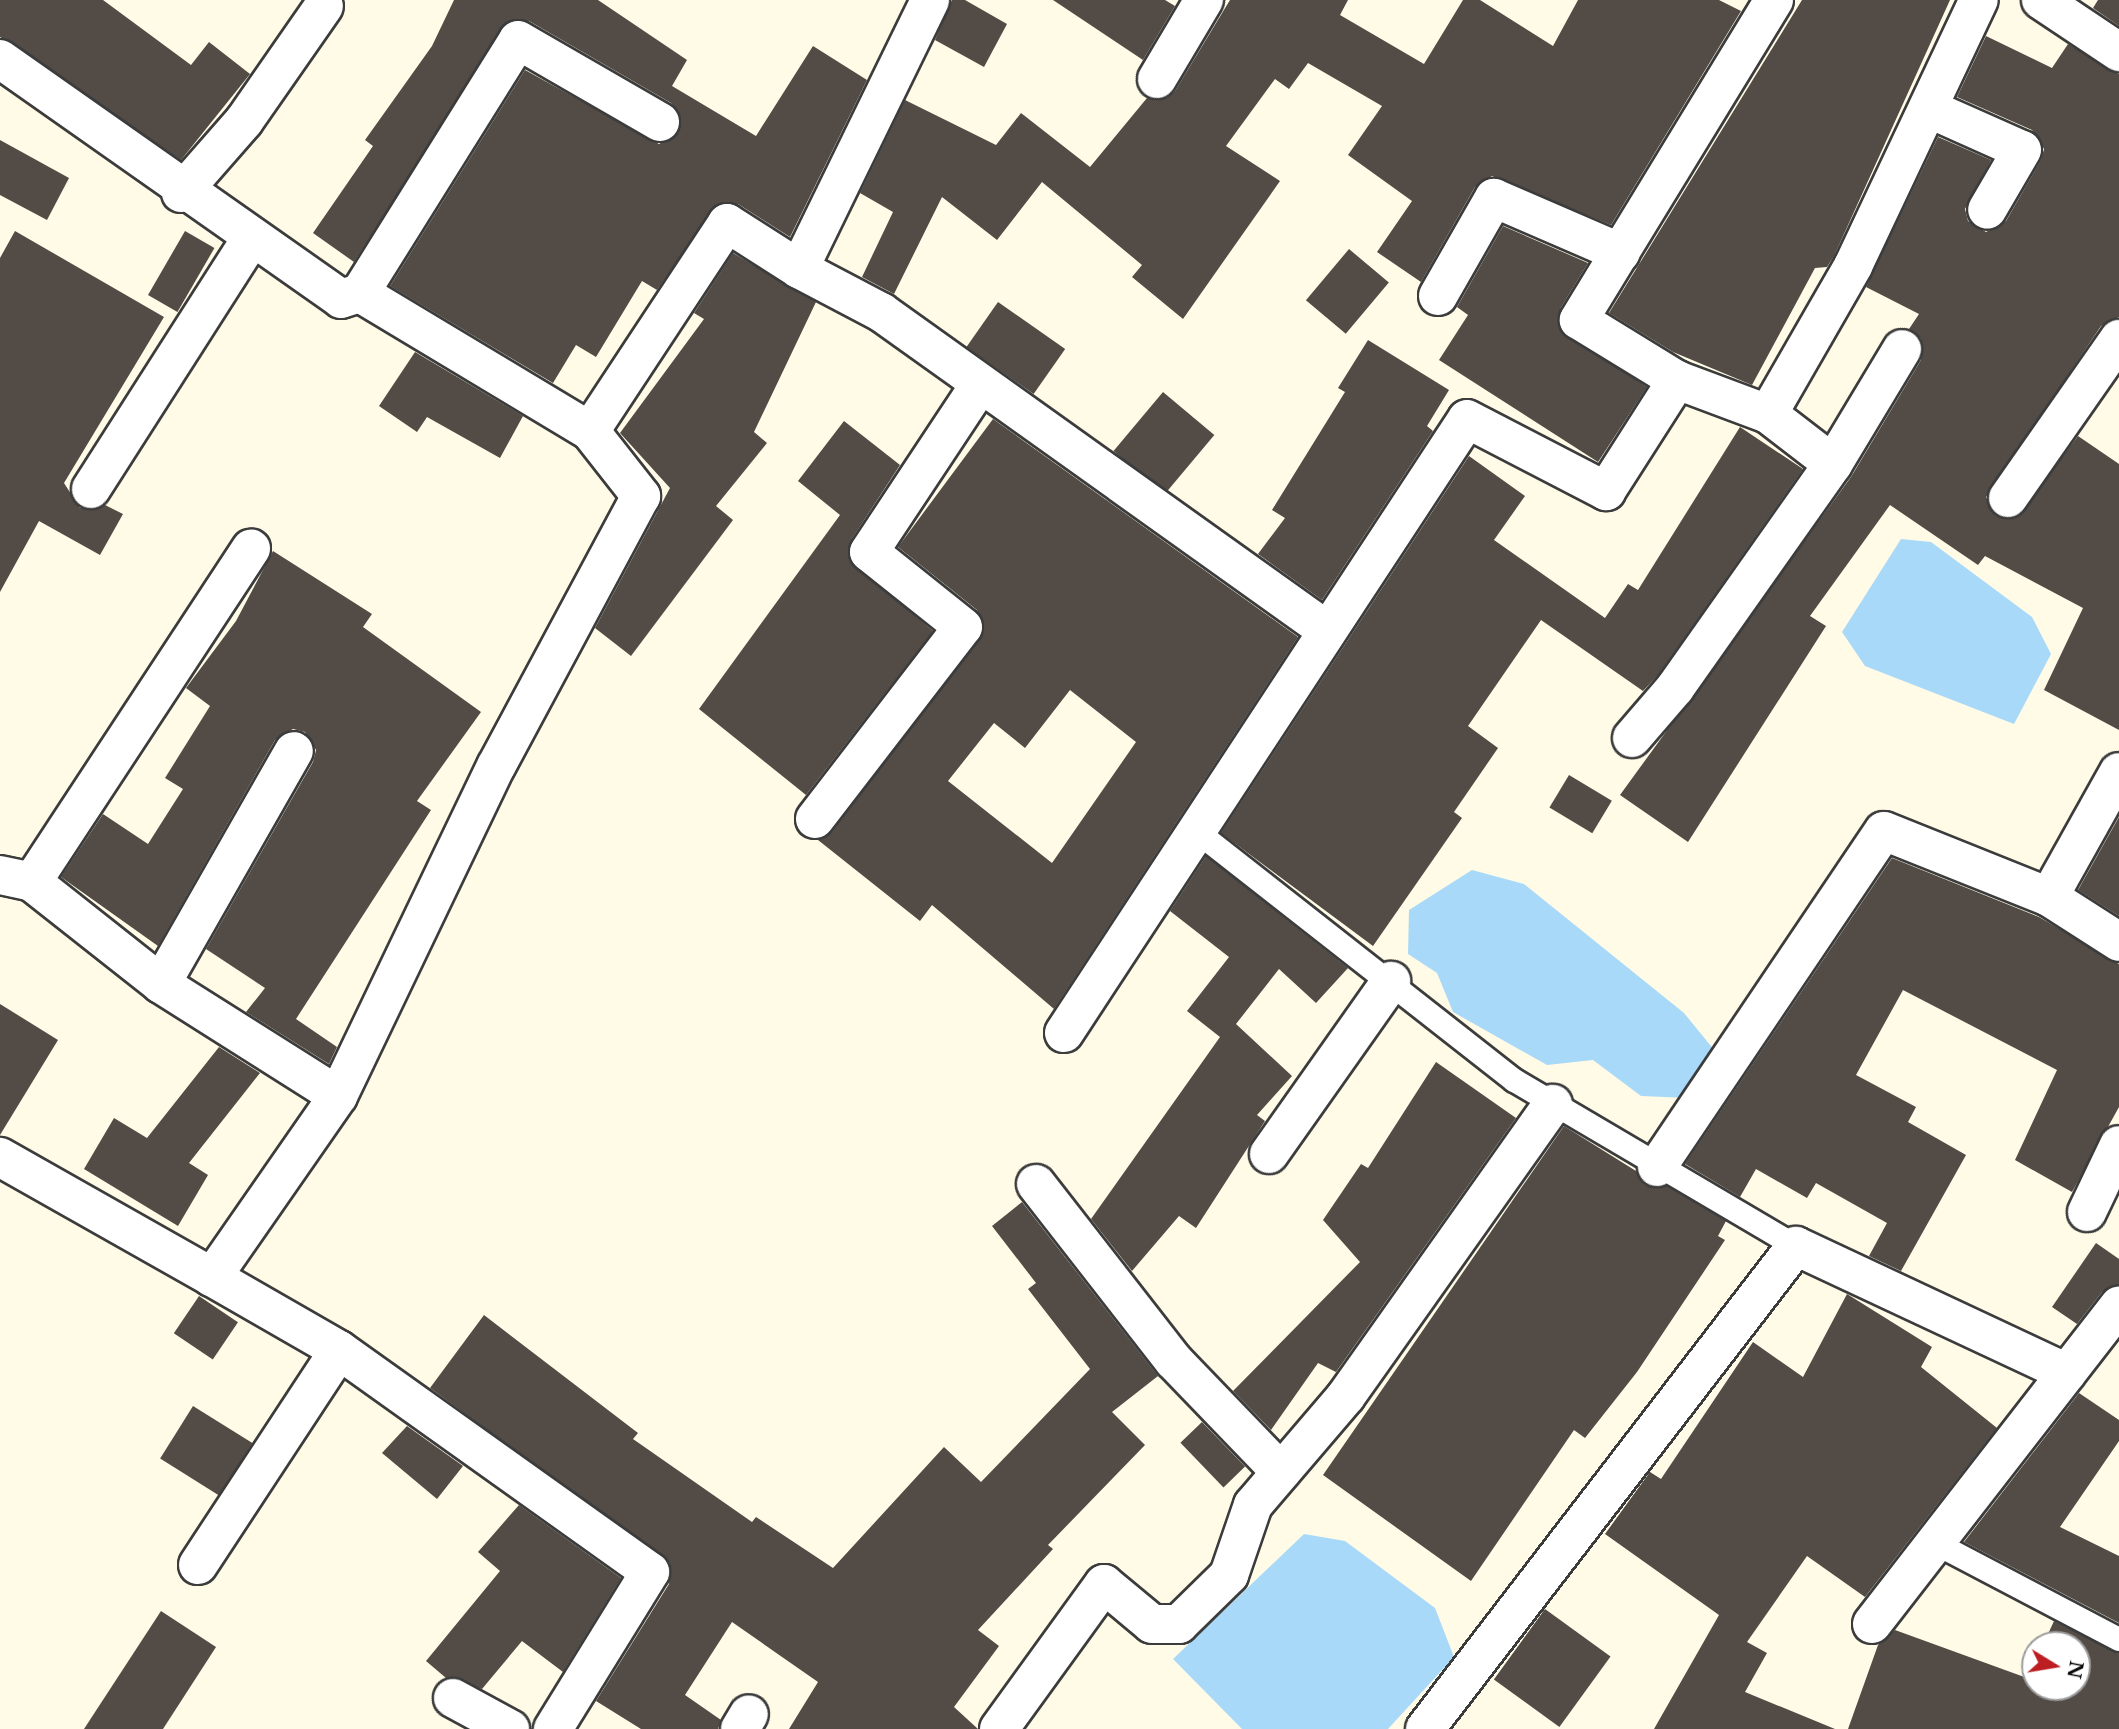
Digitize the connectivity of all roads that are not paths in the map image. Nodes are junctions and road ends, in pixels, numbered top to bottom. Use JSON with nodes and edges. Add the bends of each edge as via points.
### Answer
{"nodes":[{"id":1,"x":930,"y":0,"type":"edge"},
{"id":2,"x":1204,"y":0,"type":"edge"},
{"id":3,"x":1774,"y":0,"type":"edge"},
{"id":4,"x":1979,"y":0,"type":"edge"},
{"id":5,"x":2041,"y":0,"type":"edge"},
{"id":6,"x":324,"y":6,"type":"dead end"},
{"id":7,"x":2119,"y":52,"type":"edge"},
{"id":8,"x":0,"y":59,"type":"edge"},
{"id":9,"x":1157,"y":79,"type":"dead end"},
{"id":10,"x":1932,"y":110,"type":"junction"},
{"id":11,"x":660,"y":122,"type":"dead end"},
{"id":12,"x":181,"y":192,"type":"junction"},
{"id":13,"x":1987,"y":210,"type":"dead end"},
{"id":14,"x":251,"y":239,"type":"junction"},
{"id":15,"x":1621,"y":253,"type":"junction"},
{"id":16,"x":799,"y":269,"type":"junction"},
{"id":17,"x":360,"y":293,"type":"junction"},
{"id":18,"x":1438,"y":296,"type":"dead end"},
{"id":19,"x":2119,"y":339,"type":"edge"},
{"id":20,"x":1902,"y":349,"type":"dead end"},
{"id":21,"x":1677,"y":380,"type":"junction"},
{"id":22,"x":980,"y":384,"type":"junction"},
{"id":23,"x":1769,"y":414,"type":"junction"},
{"id":24,"x":590,"y":431,"type":"junction"},
{"id":25,"x":1833,"y":464,"type":"junction"},
{"id":26,"x":91,"y":489,"type":"dead end"},
{"id":27,"x":2008,"y":498,"type":"dead end"},
{"id":28,"x":251,"y":549,"type":"dead end"},
{"id":29,"x":1325,"y":629,"type":"junction"},
{"id":30,"x":1632,"y":737,"type":"dead end"},
{"id":31,"x":294,"y":751,"type":"dead end"},
{"id":32,"x":2119,"y":772,"type":"edge"},
{"id":33,"x":815,"y":818,"type":"dead end"},
{"id":34,"x":1195,"y":830,"type":"junction"},
{"id":35,"x":16,"y":879,"type":"edge"},
{"id":36,"x":2049,"y":897,"type":"junction"},
{"id":37,"x":2119,"y":942,"type":"edge"},
{"id":38,"x":1391,"y":981,"type":"junction"},
{"id":39,"x":161,"y":984,"type":"junction"},
{"id":40,"x":1064,"y":1033,"type":"dead end"},
{"id":41,"x":338,"y":1096,"type":"junction"},
{"id":42,"x":1553,"y":1104,"type":"junction"},
{"id":43,"x":2119,"y":1145,"type":"edge"},
{"id":44,"x":1269,"y":1154,"type":"dead end"},
{"id":45,"x":0,"y":1157,"type":"edge"},
{"id":46,"x":1657,"y":1167,"type":"junction"},
{"id":47,"x":1036,"y":1184,"type":"dead end"},
{"id":48,"x":2087,"y":1212,"type":"dead end"},
{"id":49,"x":1796,"y":1246,"type":"junction"},
{"id":50,"x":212,"y":1277,"type":"junction"},
{"id":51,"x":2119,"y":1306,"type":"edge"},
{"id":52,"x":339,"y":1350,"type":"junction"},
{"id":53,"x":2067,"y":1373,"type":"junction"},
{"id":54,"x":1281,"y":1472,"type":"junction"},
{"id":55,"x":1931,"y":1541,"type":"junction"},
{"id":56,"x":198,"y":1566,"type":"dead end"},
{"id":57,"x":1872,"y":1624,"type":"dead end"},
{"id":58,"x":2119,"y":1639,"type":"edge"},
{"id":59,"x":453,"y":1698,"type":"dead end"},
{"id":60,"x":510,"y":1729,"type":"edge"},
{"id":61,"x":553,"y":1729,"type":"edge"},
{"id":62,"x":999,"y":1729,"type":"edge"},
{"id":63,"x":1425,"y":1729,"type":"edge"}],
"edges":[{"from":1,"to":16,"type":"street"},
{"from":2,"to":9,"type":"street"},
{"from":3,"to":15,"type":"street"},
{"from":4,"to":10,"type":"street"},
{"from":5,"to":7,"type":"street"},
{"from":6,"to":12,"type":"street","via":[[244,121]]},
{"from":8,"to":12,"type":"street"},
{"from":10,"to":13,"type":"street","via":[[2022,150]]},
{"from":10,"to":23,"type":"street"},
{"from":11,"to":17,"type":"street","via":[[518,40]]},
{"from":12,"to":14,"type":"street"},
{"from":14,"to":17,"type":"street","via":[[341,299]]},
{"from":14,"to":26,"type":"street"},
{"from":15,"to":18,"type":"street","via":[[1494,198]]},
{"from":15,"to":21,"type":"street","via":[[1579,320]]},
{"from":16,"to":22,"type":"street","via":[[881,313]]},
{"from":16,"to":24,"type":"street","via":[[727,223]]},
{"from":17,"to":24,"type":"street"},
{"from":19,"to":27,"type":"street"},
{"from":20,"to":25,"type":"street"},
{"from":21,"to":23,"type":"street"},
{"from":21,"to":29,"type":"street","via":[[1606,491],[1467,419]]},
{"from":22,"to":29,"type":"street"},
{"from":22,"to":33,"type":"street","via":[[869,552],[963,627]]},
{"from":23,"to":25,"type":"street"},
{"from":24,"to":41,"type":"street","via":[[637,486],[637,508],[502,754]]},
{"from":25,"to":30,"type":"street","via":[[1675,688]]},
{"from":28,"to":35,"type":"street"},
{"from":29,"to":34,"type":"street"},
{"from":31,"to":39,"type":"street"},
{"from":32,"to":36,"type":"street"},
{"from":34,"to":38,"type":"lane"},
{"from":34,"to":40,"type":"street"},
{"from":35,"to":39,"type":"street"},
{"from":36,"to":37,"type":"street"},
{"from":36,"to":46,"type":"street","via":[[1884,831]]},
{"from":38,"to":42,"type":"lane"},
{"from":38,"to":44,"type":"street"},
{"from":39,"to":41,"type":"street"},
{"from":41,"to":50,"type":"street"},
{"from":42,"to":46,"type":"lane"},
{"from":42,"to":54,"type":"street","via":[[1346,1396]]},
{"from":43,"to":48,"type":"street"},
{"from":45,"to":50,"type":"street"},
{"from":46,"to":49,"type":"lane"},
{"from":47,"to":54,"type":"street","via":[[1174,1361]]},
{"from":49,"to":53,"type":"street"},
{"from":49,"to":63,"type":"street"},
{"from":50,"to":52,"type":"street"},
{"from":51,"to":53,"type":"street"},
{"from":52,"to":56,"type":"street"},
{"from":52,"to":61,"type":"street","via":[[650,1572]]},
{"from":53,"to":55,"type":"street"},
{"from":54,"to":62,"type":"street","via":[[1253,1505],[1229,1575],[1179,1624],[1152,1624],[1104,1584]]},
{"from":55,"to":57,"type":"street"},
{"from":55,"to":58,"type":"lane"},
{"from":59,"to":60,"type":"street"}]}
